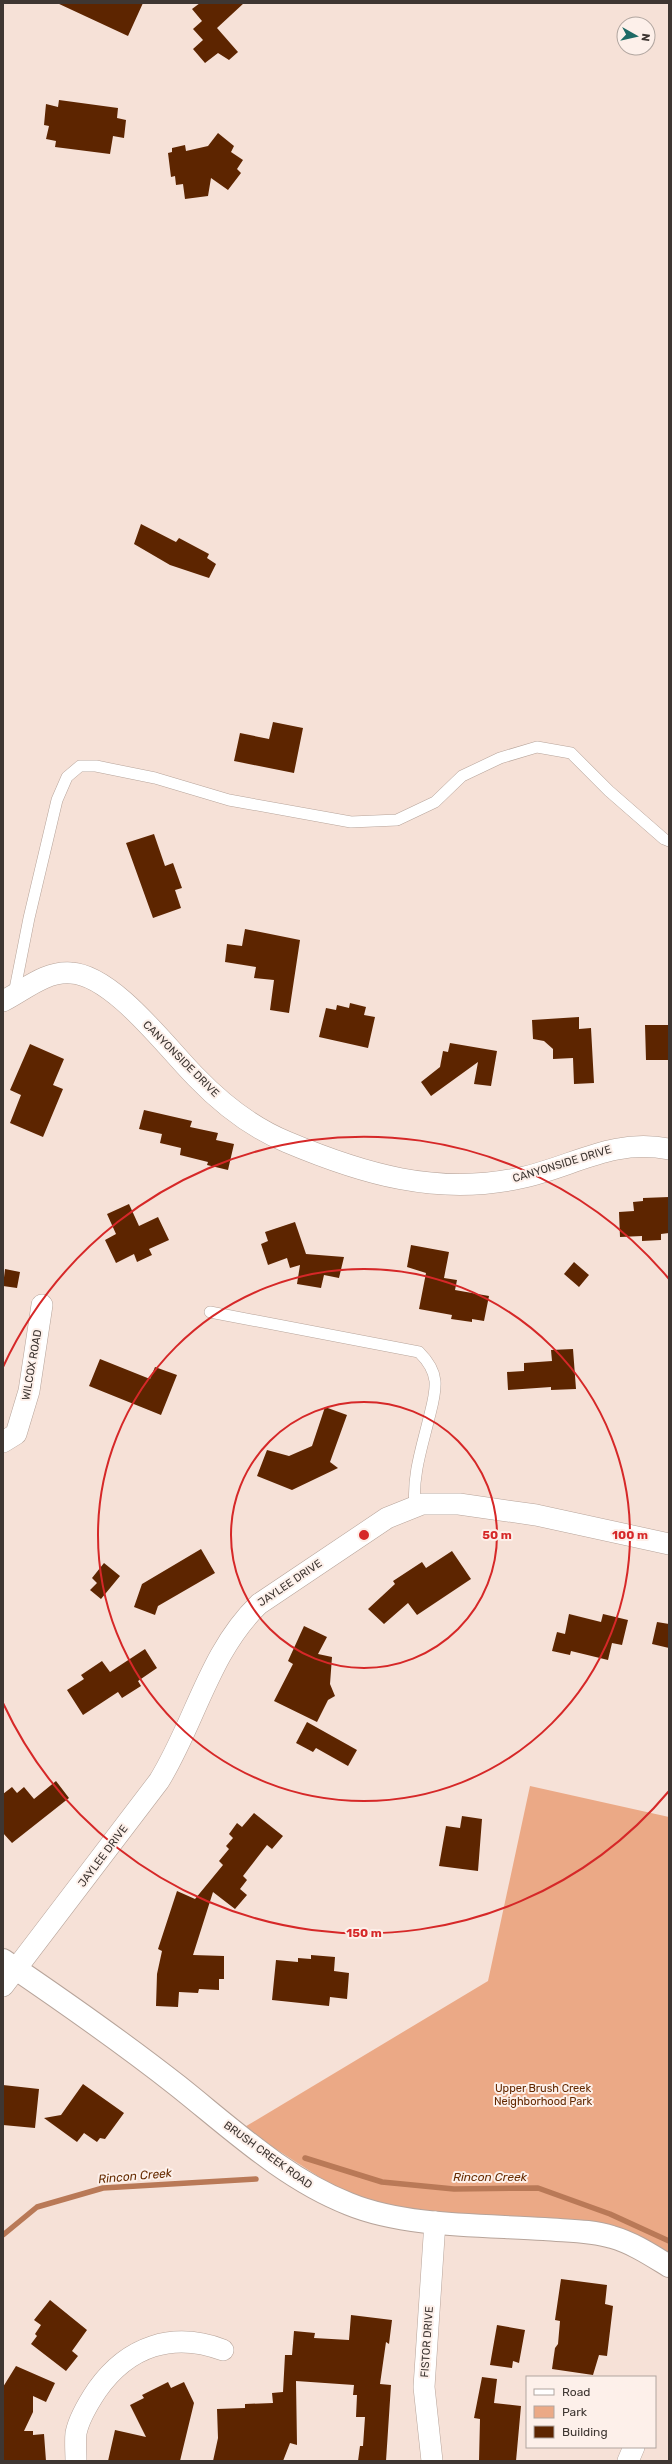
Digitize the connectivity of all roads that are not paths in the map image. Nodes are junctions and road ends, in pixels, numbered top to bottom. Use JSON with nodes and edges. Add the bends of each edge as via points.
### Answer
{"nodes":[{"id":1,"x":669,"y":841,"type":"edge"},
{"id":2,"x":8,"y":998,"type":"edge"},
{"id":3,"x":669,"y":1149,"type":"edge"},
{"id":4,"x":42,"y":1304,"type":"dead end"},
{"id":5,"x":210,"y":1312,"type":"dead end"},
{"id":6,"x":3,"y":1442,"type":"edge"},
{"id":7,"x":415,"y":1506,"type":"junction"},
{"id":8,"x":669,"y":1544,"type":"edge"},
{"id":9,"x":10,"y":1964,"type":"edge"},
{"id":10,"x":3,"y":1986,"type":"edge"},
{"id":11,"x":435,"y":2222,"type":"junction"},
{"id":12,"x":669,"y":2266,"type":"edge"},
{"id":13,"x":223,"y":2350,"type":"dead end"},
{"id":14,"x":634,"y":2448,"type":"edge"},
{"id":15,"x":76,"y":2461,"type":"edge"},
{"id":16,"x":432,"y":2461,"type":"edge"},
{"id":17,"x":628,"y":2461,"type":"edge"}],
"edges":[{"from":1,"to":2,"type":"lane","via":[[609,791],[571,753],[537,747],[500,758],[462,776],[434,802],[397,820],[351,822],[229,800],[155,778],[80,766],[67,777],[57,800]]},
{"from":2,"to":3,"type":"street","name":"CANYONSIDE DRIVE","via":[[41,978],[72,973],[106,986],[132,1009],[197,1078],[238,1114],[284,1141],[337,1163],[391,1178],[464,1186],[521,1178],[617,1148]]},
{"from":4,"to":6,"type":"street","name":"WILCOX ROAD","via":[[29,1391],[16,1434]]},
{"from":5,"to":7,"type":"lane","via":[[419,1352],[430,1366],[435,1381],[434,1398],[416,1471]]},
{"from":7,"to":8,"type":"street","name":"JAYLEE DRIVE","via":[[446,1502],[514,1512],[558,1519]]},
{"from":7,"to":9,"type":"street","name":"JAYLEE DRIVE","via":[[386,1518],[259,1604],[243,1620],[217,1660],[176,1751],[159,1781]]},
{"from":9,"to":10,"type":"street","name":"JAYLEE DRIVE"},
{"from":9,"to":11,"type":"street","name":"BRUSH CREEK ROAD","via":[[103,2030],[307,2184],[350,2205],[384,2216]]},
{"from":11,"to":12,"type":"street","name":"BRUSH CREEK ROAD","via":[[577,2231],[612,2236],[636,2246]]},
{"from":11,"to":16,"type":"street","name":"FISTOR DRIVE","via":[[424,2387]]},
{"from":13,"to":15,"type":"street","via":[[187,2341],[158,2344],[127,2358],[109,2373],[88,2403],[76,2433]]},
{"from":14,"to":17,"type":"street"}]}
